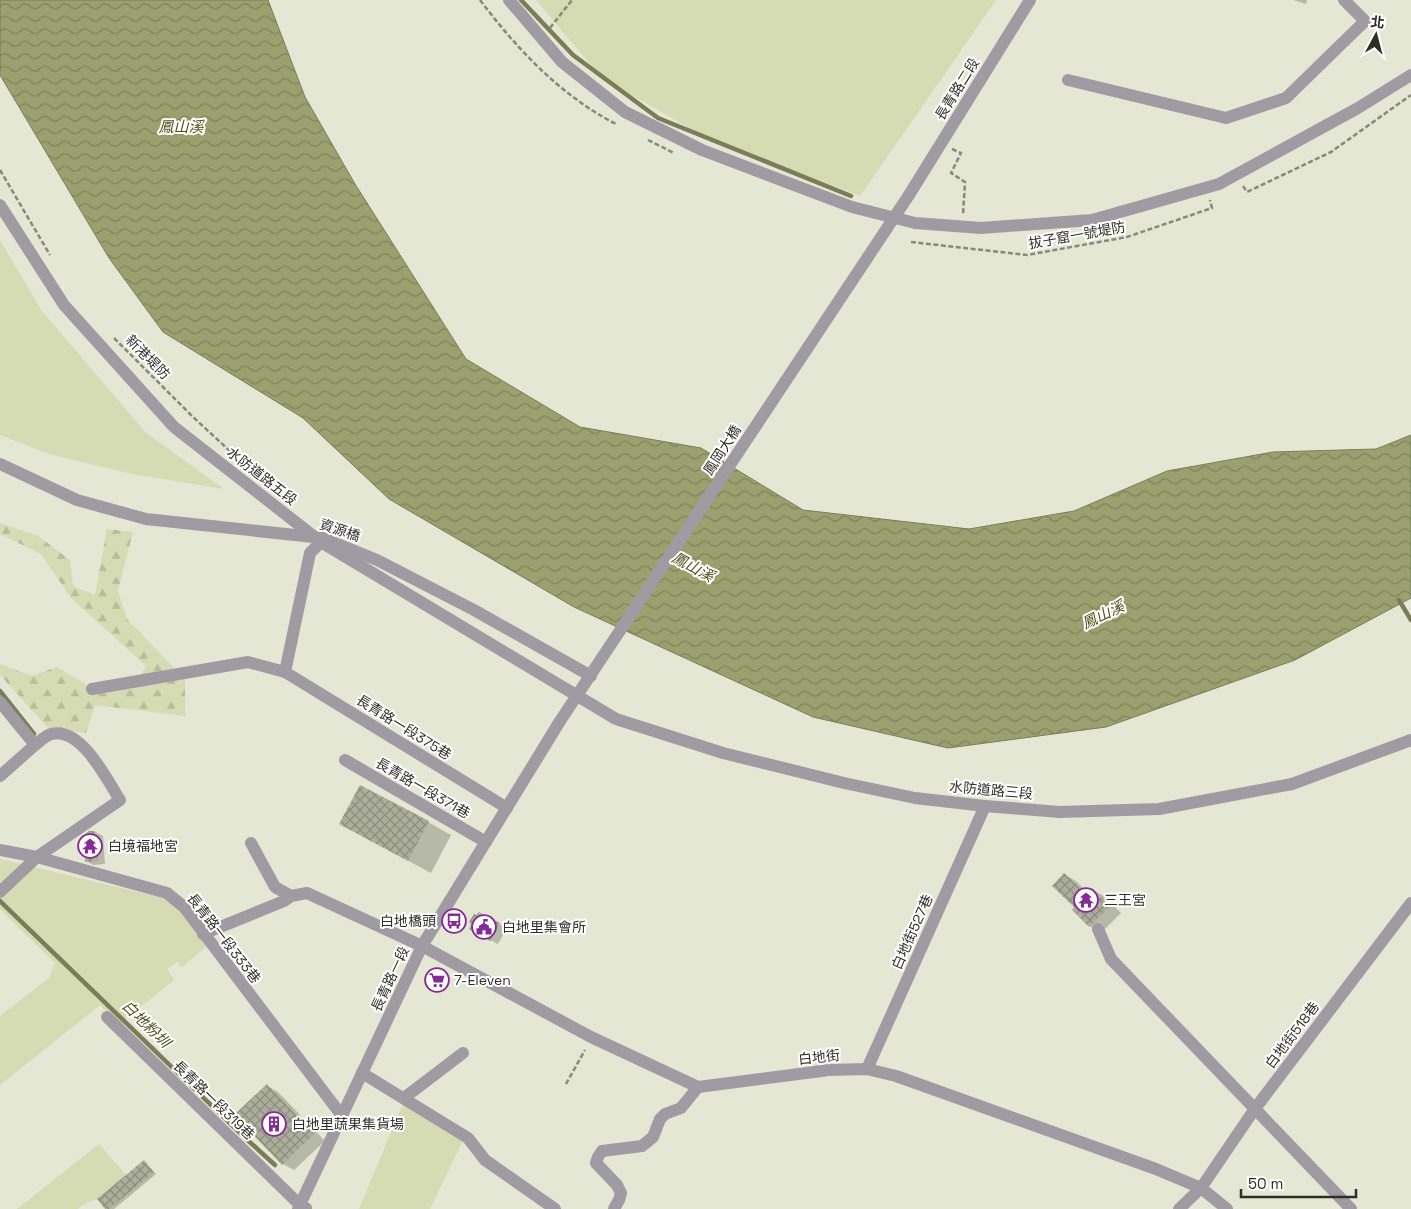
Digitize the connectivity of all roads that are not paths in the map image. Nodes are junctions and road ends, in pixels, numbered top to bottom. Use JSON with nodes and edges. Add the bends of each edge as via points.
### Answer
{"nodes":[{"id":1,"x":509,"y":0,"type":"edge"},
{"id":2,"x":1030,"y":0,"type":"edge"},
{"id":3,"x":1344,"y":0,"type":"edge"},
{"id":4,"x":1411,"y":75,"type":"edge"},
{"id":5,"x":1068,"y":80,"type":"dead end"},
{"id":6,"x":908,"y":195,"type":"joint"},
{"id":7,"x":0,"y":205,"type":"edge"},
{"id":8,"x":0,"y":464,"type":"edge"},
{"id":9,"x":321,"y":542,"type":"junction"},
{"id":10,"x":285,"y":672,"type":"junction"},
{"id":11,"x":590,"y":676,"type":"junction"},
{"id":12,"x":92,"y":689,"type":"dead end"},
{"id":13,"x":574,"y":695,"type":"joint"},
{"id":14,"x":0,"y":702,"type":"edge"},
{"id":15,"x":560,"y":721,"type":"joint"},
{"id":16,"x":1411,"y":740,"type":"edge"},
{"id":17,"x":35,"y":745,"type":"junction"},
{"id":18,"x":345,"y":760,"type":"dead end"},
{"id":19,"x":0,"y":776,"type":"edge"},
{"id":20,"x":985,"y":806,"type":"junction"},
{"id":21,"x":507,"y":808,"type":"junction"},
{"id":22,"x":486,"y":842,"type":"junction"},
{"id":23,"x":251,"y":844,"type":"dead end"},
{"id":24,"x":0,"y":850,"type":"edge"},
{"id":25,"x":37,"y":857,"type":"junction"},
{"id":26,"x":0,"y":892,"type":"edge"},
{"id":27,"x":291,"y":896,"type":"junction"},
{"id":28,"x":1411,"y":903,"type":"edge"},
{"id":29,"x":1098,"y":929,"type":"dead end"},
{"id":30,"x":203,"y":934,"type":"junction"},
{"id":31,"x":422,"y":946,"type":"junction"},
{"id":32,"x":107,"y":1017,"type":"dead end"},
{"id":33,"x":463,"y":1053,"type":"dead end"},
{"id":34,"x":867,"y":1069,"type":"junction"},
{"id":35,"x":362,"y":1073,"type":"junction"},
{"id":36,"x":698,"y":1087,"type":"junction"},
{"id":37,"x":404,"y":1098,"type":"junction"},
{"id":38,"x":1254,"y":1110,"type":"junction"},
{"id":39,"x":342,"y":1116,"type":"junction"},
{"id":40,"x":1201,"y":1188,"type":"junction"},
{"id":41,"x":302,"y":1208,"type":"edge"},
{"id":42,"x":555,"y":1209,"type":"edge"},
{"id":43,"x":614,"y":1209,"type":"edge"},
{"id":44,"x":1179,"y":1209,"type":"edge"},
{"id":45,"x":1226,"y":1209,"type":"edge"},
{"id":46,"x":1351,"y":1209,"type":"edge"}],
"edges":[{"from":1,"to":4,"type":"street","via":[[562,62],[625,112],[702,150],[852,207],[915,223],[981,228],[1092,220],[1219,184],[1358,108]]},
{"from":2,"to":6,"type":"street","name":"長青路二段"},
{"from":3,"to":5,"type":"street","via":[[1365,22],[1286,98],[1226,118]]},
{"from":6,"to":11,"type":"street","name":"鳳岡大橋","bridge":true},
{"from":7,"to":9,"type":"street","name":"水防道路五段","via":[[64,305],[174,426]]},
{"from":8,"to":11,"type":"street","name":"資源橋","bridge":true,"via":[[77,500],[146,519],[323,538],[377,560],[474,610]]},
{"from":9,"to":10,"type":"street","via":[[310,553]]},
{"from":9,"to":13,"type":"street","name":"水防道路五段"},
{"from":10,"to":12,"type":"street","name":"長青路一段375巷","via":[[248,662]]},
{"from":10,"to":21,"type":"street","name":"長青路一段375巷"},
{"from":11,"to":15,"type":"street","name":"鳳岡大橋","bridge":true},
{"from":13,"to":20,"type":"street","name":"水防道路三段","via":[[616,719],[723,753],[916,798]]},
{"from":14,"to":17,"type":"street"},
{"from":15,"to":21,"type":"street","name":"長青路一段"},
{"from":16,"to":20,"type":"street","name":"水防道路三段","via":[[1292,784],[1159,809],[1060,812]]},
{"from":17,"to":19,"type":"street"},
{"from":17,"to":25,"type":"street","via":[[50,734],[63,734],[85,747],[120,800]]},
{"from":18,"to":22,"type":"street","name":"長青路一段371巷"},
{"from":20,"to":34,"type":"street","name":"白地街527巷"},
{"from":21,"to":22,"type":"street","name":"長青路一段"},
{"from":22,"to":31,"type":"street","name":"長青路一段"},
{"from":23,"to":27,"type":"street","via":[[275,887]]},
{"from":24,"to":25,"type":"street","name":"長青路一段333巷"},
{"from":25,"to":26,"type":"street"},
{"from":25,"to":30,"type":"street","name":"長青路一段333巷","via":[[167,893],[184,907]]},
{"from":27,"to":30,"type":"street","via":[[284,902]]},
{"from":27,"to":31,"type":"street","name":"白地街","via":[[308,893]]},
{"from":28,"to":38,"type":"street","name":"白地街518巷"},
{"from":29,"to":38,"type":"street","via":[[1111,959]]},
{"from":30,"to":39,"type":"street","name":"長青路一段333巷"},
{"from":31,"to":35,"type":"street","name":"長青路一段"},
{"from":31,"to":36,"type":"street","name":"白地街","via":[[591,1037]]},
{"from":32,"to":41,"type":"street","name":"長青路一段319巷"},
{"from":33,"to":37,"type":"street"},
{"from":34,"to":36,"type":"street","name":"白地街","via":[[829,1070]]},
{"from":34,"to":40,"type":"street","name":"白地街","via":[[896,1076]]},
{"from":35,"to":37,"type":"street"},
{"from":35,"to":39,"type":"street","name":"長青路一段"},
{"from":36,"to":43,"type":"street","via":[[681,1108],[660,1119],[652,1137],[642,1146],[602,1151],[596,1163],[621,1192]]},
{"from":37,"to":42,"type":"street","via":[[468,1138],[486,1160]]},
{"from":38,"to":40,"type":"street","name":"白地街518巷"},
{"from":38,"to":46,"type":"street"},
{"from":39,"to":41,"type":"street","name":"長青路一段"},
{"from":40,"to":44,"type":"street","name":"白地街518巷"},
{"from":40,"to":45,"type":"street","name":"白地街"}]}
